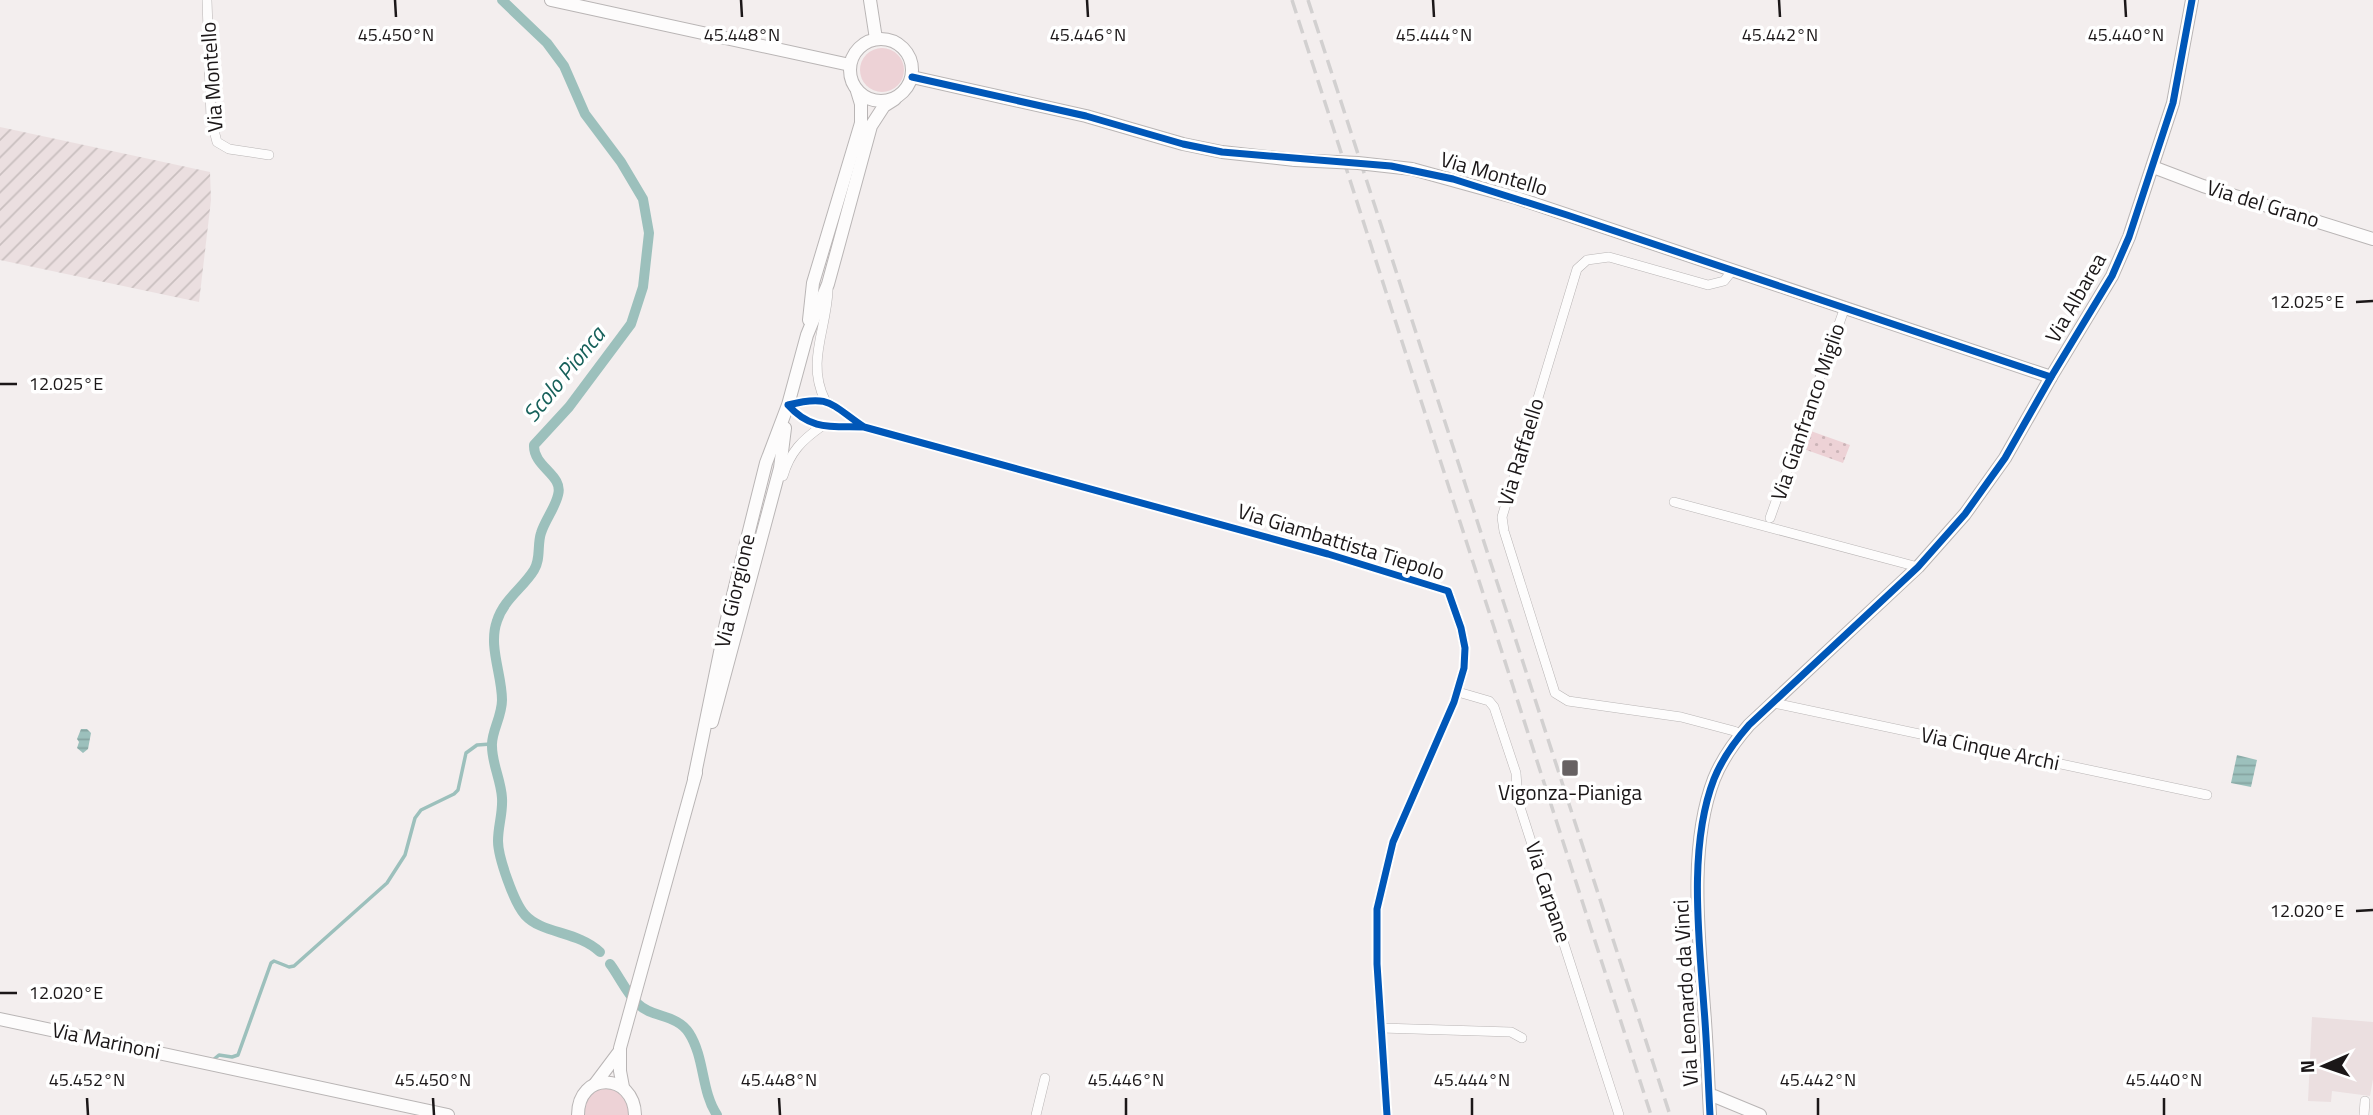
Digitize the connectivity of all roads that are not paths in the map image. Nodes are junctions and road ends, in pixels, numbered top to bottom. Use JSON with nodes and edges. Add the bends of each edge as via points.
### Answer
{"nodes":[{"id":1,"x":207,"y":0,"type":"edge"},
{"id":2,"x":551,"y":0,"type":"edge"},
{"id":3,"x":870,"y":0,"type":"edge"},
{"id":4,"x":2192,"y":0,"type":"edge"},
{"id":5,"x":876,"y":39,"type":"junction"},
{"id":6,"x":850,"y":65,"type":"junction"},
{"id":7,"x":912,"y":77,"type":"junction"},
{"id":8,"x":857,"y":91,"type":"junction"},
{"id":9,"x":895,"y":99,"type":"junction"},
{"id":10,"x":269,"y":155,"type":"dead end"},
{"id":11,"x":2153,"y":167,"type":"junction"},
{"id":12,"x":2373,"y":239,"type":"edge"},
{"id":13,"x":1732,"y":271,"type":"junction"},
{"id":14,"x":828,"y":284,"type":"junction"},
{"id":15,"x":1845,"y":307,"type":"junction"},
{"id":16,"x":807,"y":335,"type":"junction"},
{"id":17,"x":2051,"y":377,"type":"junction"},
{"id":18,"x":825,"y":400,"type":"junction"},
{"id":19,"x":788,"y":405,"type":"junction"},
{"id":20,"x":822,"y":426,"type":"junction"},
{"id":21,"x":864,"y":426,"type":"junction"},
{"id":22,"x":1674,"y":502,"type":"dead end"},
{"id":23,"x":1770,"y":518,"type":"dead end"},
{"id":24,"x":1918,"y":567,"type":"junction"},
{"id":25,"x":1880,"y":603,"type":"joint"},
{"id":26,"x":733,"y":641,"type":"junction"},
{"id":27,"x":1458,"y":692,"type":"junction"},
{"id":28,"x":1773,"y":703,"type":"junction"},
{"id":29,"x":1741,"y":735,"type":"junction"},
{"id":30,"x":694,"y":779,"type":"junction"},
{"id":31,"x":2207,"y":795,"type":"dead end"},
{"id":32,"x":0,"y":1019,"type":"edge"},
{"id":33,"x":1381,"y":1028,"type":"junction"},
{"id":34,"x":1522,"y":1038,"type":"dead end"},
{"id":35,"x":620,"y":1048,"type":"junction"},
{"id":36,"x":1045,"y":1078,"type":"dead end"},
{"id":37,"x":595,"y":1084,"type":"junction"},
{"id":38,"x":623,"y":1087,"type":"junction"},
{"id":39,"x":1709,"y":1097,"type":"junction"},
{"id":40,"x":2365,"y":1101,"type":"dead end"},
{"id":41,"x":447,"y":1115,"type":"edge"},
{"id":42,"x":578,"y":1115,"type":"edge"},
{"id":43,"x":635,"y":1115,"type":"edge"},
{"id":44,"x":1036,"y":1115,"type":"edge"},
{"id":45,"x":1387,"y":1115,"type":"edge"},
{"id":46,"x":1619,"y":1115,"type":"edge"},
{"id":47,"x":1710,"y":1115,"type":"edge"},
{"id":48,"x":1760,"y":1115,"type":"edge"},
{"id":49,"x":2364,"y":1115,"type":"edge"}],
"edges":[{"from":1,"to":10,"type":"street","name":"Via Montello","via":[[211,119],[217,142],[229,149]]},
{"from":2,"to":6,"type":"street"},
{"from":3,"to":5,"type":"street"},
{"from":4,"to":11,"type":"street","name":"Via Albarea","via":[[2176,91]]},
{"from":5,"to":6,"type":"street","via":[[859,48]]},
{"from":5,"to":7,"type":"street","via":[[889,40],[906,51]]},
{"from":6,"to":8,"type":"street"},
{"from":7,"to":9,"type":"street"},
{"from":7,"to":13,"type":"street","name":"Via Montello","bridge":true,"via":[[1222,152],[1412,169],[1495,191]]},
{"from":8,"to":9,"type":"street","via":[[872,101]]},
{"from":8,"to":16,"type":"street","name":"Via Giorgione","via":[[861,123],[813,283]]},
{"from":9,"to":14,"type":"street","name":"Via Giorgione","via":[[884,106],[871,126]]},
{"from":11,"to":12,"type":"street","name":"Via del Grano"},
{"from":11,"to":17,"type":"street","name":"Via Albarea","via":[[2112,276]]},
{"from":13,"to":15,"type":"street","name":"Via Montello"},
{"from":13,"to":29,"type":"street","name":"Via Raffaello","via":[[1724,281],[1708,285],[1609,257],[1587,260],[1577,270],[1502,517],[1555,693],[1568,701],[1681,717]]},
{"from":14,"to":16,"type":"street","name":"Via Giorgione"},
{"from":14,"to":18,"type":"street","via":[[828,308],[816,352],[819,387]]},
{"from":15,"to":17,"type":"street","name":"Via Montello"},
{"from":15,"to":23,"type":"street","name":"Via Gianfranco Miglio"},
{"from":16,"to":19,"type":"street","name":"Via Giorgione"},
{"from":17,"to":24,"type":"street","name":"Via Albarea","via":[[1982,491]]},
{"from":18,"to":19,"type":"street"},
{"from":18,"to":21,"type":"street","name":"Via Giambattista Tiepolo"},
{"from":19,"to":20,"type":"street","name":"Via Giambattista Tiepolo","via":[[807,422]]},
{"from":19,"to":26,"type":"street","name":"Via Giorgione","via":[[780,468]]},
{"from":19,"to":30,"type":"street","name":"Via Giorgione","via":[[758,494]]},
{"from":20,"to":21,"type":"street","name":"Via Giambattista Tiepolo"},
{"from":20,"to":26,"type":"street","name":"Via Giorgione","via":[[792,451],[749,606]]},
{"from":21,"to":27,"type":"street","name":"Via Giambattista Tiepolo","via":[[1448,591],[1465,648]]},
{"from":22,"to":24,"type":"street"},
{"from":24,"to":25,"type":"street","name":"Via Albarea"},
{"from":25,"to":28,"type":"street","name":"Via Leonardo da Vinci"},
{"from":26,"to":30,"type":"street","name":"Via Giorgione"},
{"from":27,"to":33,"type":"street","name":"Via Giambattista Tiepolo","via":[[1393,842],[1381,888],[1376,933]]},
{"from":27,"to":46,"type":"street","name":"Via Carpane","via":[[1489,701],[1494,708],[1516,774],[1518,801]]},
{"from":28,"to":29,"type":"street","name":"Via Leonardo da Vinci"},
{"from":28,"to":31,"type":"street","name":"Via Cinque Archi"},
{"from":29,"to":39,"type":"street","name":"Via Leonardo da Vinci","via":[[1714,778],[1701,848],[1698,918]]},
{"from":30,"to":35,"type":"street","name":"Via Giorgione"},
{"from":32,"to":41,"type":"street","name":"Via Marinoni"},
{"from":33,"to":34,"type":"street","via":[[1511,1032]]},
{"from":33,"to":45,"type":"street","name":"Via Giambattista Tiepolo"},
{"from":35,"to":37,"type":"street","name":"Via Giorgione"},
{"from":35,"to":38,"type":"street","name":"Via Giorgione"},
{"from":36,"to":44,"type":"street"},
{"from":37,"to":38,"type":"street"},
{"from":37,"to":42,"type":"street","name":"Via Giorgione","via":[[581,1097]]},
{"from":38,"to":43,"type":"street","name":"Via Giorgione","via":[[635,1104]]},
{"from":39,"to":47,"type":"street","name":"Via Leonardo da Vinci"},
{"from":39,"to":48,"type":"street"},
{"from":40,"to":49,"type":"street"}]}
